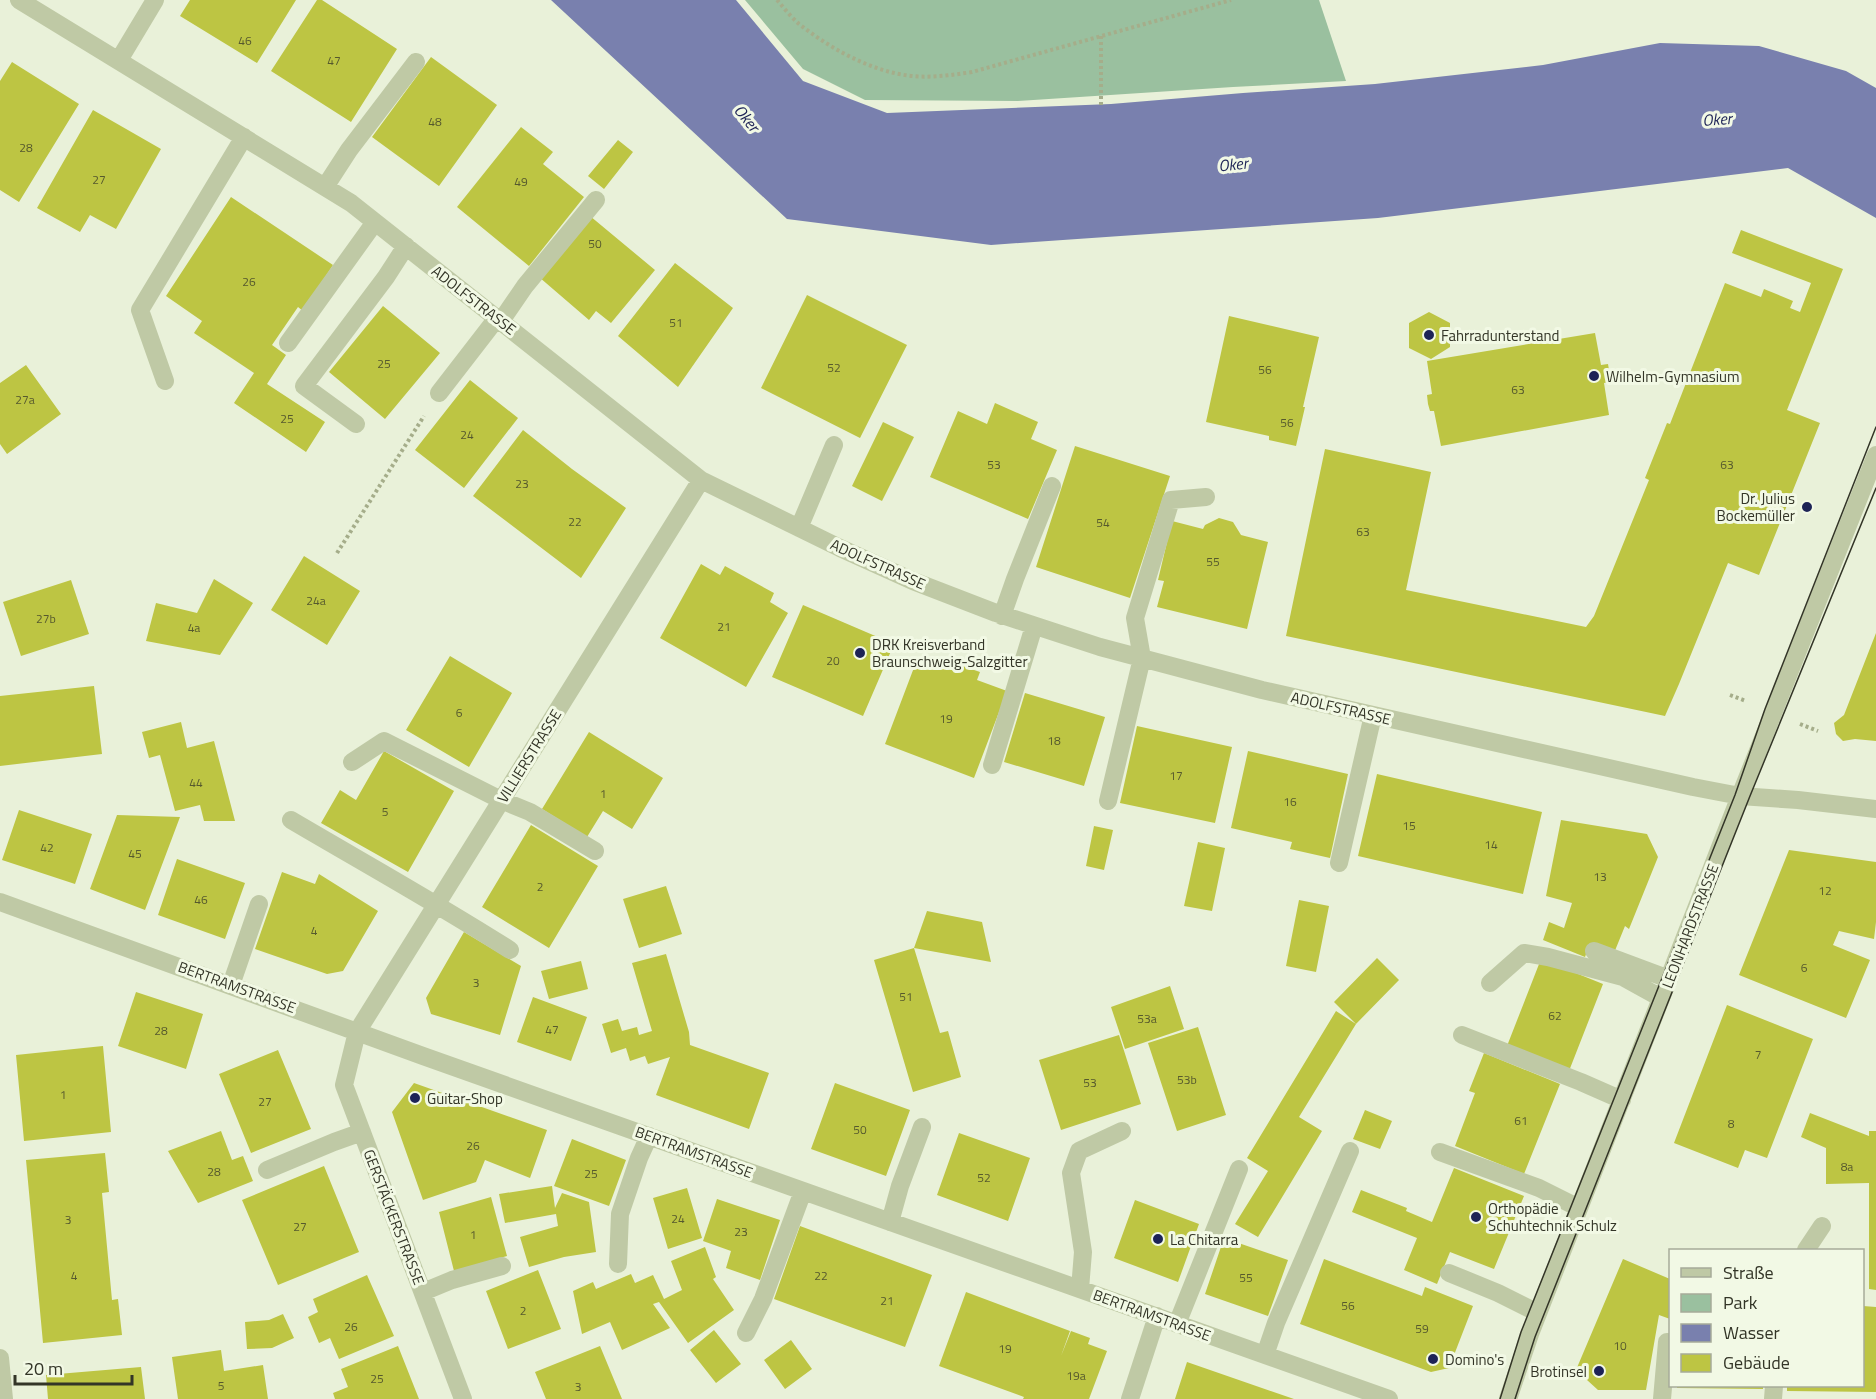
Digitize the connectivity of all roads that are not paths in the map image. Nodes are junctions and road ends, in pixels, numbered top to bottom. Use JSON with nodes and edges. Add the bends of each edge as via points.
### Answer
{"nodes":[{"id":1,"x":19,"y":0,"type":"edge"},
{"id":2,"x":155,"y":0,"type":"edge"},
{"id":3,"x":119,"y":60,"type":"junction"},
{"id":4,"x":416,"y":62,"type":"dead end"},
{"id":5,"x":244,"y":137,"type":"junction"},
{"id":6,"x":326,"y":187,"type":"junction"},
{"id":7,"x":596,"y":200,"type":"dead end"},
{"id":8,"x":375,"y":222,"type":"junction"},
{"id":9,"x":406,"y":246,"type":"junction"},
{"id":10,"x":499,"y":320,"type":"junction"},
{"id":11,"x":288,"y":343,"type":"dead end"},
{"id":12,"x":165,"y":381,"type":"dead end"},
{"id":13,"x":439,"y":393,"type":"road end"},
{"id":14,"x":356,"y":424,"type":"dead end"},
{"id":15,"x":834,"y":446,"type":"dead end"},
{"id":16,"x":1876,"y":455,"type":"edge"},
{"id":17,"x":701,"y":480,"type":"junction"},
{"id":18,"x":1052,"y":486,"type":"dead end"},
{"id":19,"x":1206,"y":496,"type":"dead end"},
{"id":20,"x":799,"y":528,"type":"junction"},
{"id":21,"x":1002,"y":616,"type":"junction"},
{"id":22,"x":1034,"y":626,"type":"junction"},
{"id":23,"x":1142,"y":658,"type":"junction"},
{"id":24,"x":1373,"y":715,"type":"junction"},
{"id":25,"x":352,"y":762,"type":"dead end"},
{"id":26,"x":992,"y":765,"type":"dead end"},
{"id":27,"x":1740,"y":796,"type":"junction"},
{"id":28,"x":501,"y":801,"type":"junction"},
{"id":29,"x":1108,"y":801,"type":"dead end"},
{"id":30,"x":1876,"y":809,"type":"edge"},
{"id":31,"x":291,"y":820,"type":"dead end"},
{"id":32,"x":594,"y":850,"type":"dead end"},
{"id":33,"x":1339,"y":863,"type":"dead end"},
{"id":34,"x":0,"y":902,"type":"edge"},
{"id":35,"x":437,"y":903,"type":"junction"},
{"id":36,"x":259,"y":904,"type":"dead end"},
{"id":37,"x":510,"y":950,"type":"dead end"},
{"id":38,"x":1594,"y":951,"type":"dead end"},
{"id":39,"x":1669,"y":979,"type":"junction"},
{"id":40,"x":1490,"y":983,"type":"dead end"},
{"id":41,"x":231,"y":985,"type":"junction"},
{"id":42,"x":1661,"y":998,"type":"junction"},
{"id":43,"x":357,"y":1032,"type":"junction"},
{"id":44,"x":1462,"y":1035,"type":"dead end"},
{"id":45,"x":1622,"y":1100,"type":"junction"},
{"id":46,"x":922,"y":1127,"type":"dead end"},
{"id":47,"x":1122,"y":1131,"type":"dead end"},
{"id":48,"x":362,"y":1132,"type":"junction"},
{"id":49,"x":649,"y":1136,"type":"junction"},
{"id":50,"x":1350,"y":1151,"type":"dead end"},
{"id":51,"x":1440,"y":1152,"type":"dead end"},
{"id":52,"x":1239,"y":1169,"type":"dead end"},
{"id":53,"x":267,"y":1170,"type":"dead end"},
{"id":54,"x":803,"y":1191,"type":"junction"},
{"id":55,"x":1579,"y":1208,"type":"junction"},
{"id":56,"x":890,"y":1221,"type":"junction"},
{"id":57,"x":1822,"y":1226,"type":"dead end"},
{"id":58,"x":1807,"y":1249,"type":"edge"},
{"id":59,"x":618,"y":1264,"type":"dead end"},
{"id":60,"x":502,"y":1266,"type":"dead end"},
{"id":61,"x":1449,"y":1273,"type":"dead end"},
{"id":62,"x":1080,"y":1289,"type":"junction"},
{"id":63,"x":423,"y":1292,"type":"junction"},
{"id":64,"x":1538,"y":1313,"type":"junction"},
{"id":65,"x":1157,"y":1317,"type":"junction"},
{"id":66,"x":1177,"y":1324,"type":"junction"},
{"id":67,"x":746,"y":1333,"type":"dead end"},
{"id":68,"x":1667,"y":1342,"type":"dead end"},
{"id":69,"x":1265,"y":1354,"type":"junction"},
{"id":70,"x":0,"y":1358,"type":"edge"},
{"id":71,"x":4,"y":1399,"type":"edge"},
{"id":72,"x":463,"y":1399,"type":"edge"},
{"id":73,"x":1130,"y":1399,"type":"edge"},
{"id":74,"x":1389,"y":1399,"type":"edge"},
{"id":75,"x":1508,"y":1399,"type":"edge"},
{"id":76,"x":1662,"y":1399,"type":"edge"}],
"edges":[{"from":1,"to":3,"type":"street","name":"ADOLFSTRASSE"},
{"from":2,"to":3,"type":"street"},
{"from":3,"to":5,"type":"street","name":"ADOLFSTRASSE"},
{"from":4,"to":6,"type":"street"},
{"from":5,"to":6,"type":"street","name":"ADOLFSTRASSE"},
{"from":5,"to":12,"type":"street","via":[[140,310]]},
{"from":6,"to":8,"type":"street","name":"ADOLFSTRASSE"},
{"from":7,"to":10,"type":"street"},
{"from":8,"to":9,"type":"street","name":"ADOLFSTRASSE"},
{"from":8,"to":11,"type":"street"},
{"from":9,"to":10,"type":"street","name":"ADOLFSTRASSE"},
{"from":9,"to":14,"type":"street","via":[[304,386]]},
{"from":10,"to":13,"type":"street"},
{"from":10,"to":17,"type":"street","name":"ADOLFSTRASSE"},
{"from":15,"to":20,"type":"street"},
{"from":16,"to":27,"type":"street","name":"LEONHARDSTRASSE"},
{"from":17,"to":20,"type":"street","name":"ADOLFSTRASSE"},
{"from":17,"to":28,"type":"street","name":"VILLIERSTRASSE"},
{"from":18,"to":21,"type":"street"},
{"from":19,"to":23,"type":"street","via":[[1171,500],[1135,618]]},
{"from":20,"to":21,"type":"street","name":"ADOLFSTRASSE","via":[[913,581]]},
{"from":21,"to":22,"type":"street","name":"ADOLFSTRASSE"},
{"from":22,"to":23,"type":"street","name":"ADOLFSTRASSE"},
{"from":22,"to":26,"type":"street"},
{"from":23,"to":24,"type":"street","name":"ADOLFSTRASSE"},
{"from":23,"to":29,"type":"street"},
{"from":24,"to":27,"type":"street","name":"ADOLFSTRASSE"},
{"from":24,"to":33,"type":"street"},
{"from":25,"to":28,"type":"street","via":[[384,741]]},
{"from":27,"to":30,"type":"street","name":"ADOLFSTRASSE"},
{"from":27,"to":39,"type":"street","name":"LEONHARDSTRASSE"},
{"from":28,"to":32,"type":"street","via":[[530,812]]},
{"from":28,"to":35,"type":"street","name":"VILLIERSTRASSE"},
{"from":31,"to":35,"type":"street"},
{"from":34,"to":41,"type":"street","name":"BERTRAMSTRASSE"},
{"from":35,"to":37,"type":"street"},
{"from":35,"to":43,"type":"street","name":"VILLIERSTRASSE"},
{"from":36,"to":41,"type":"street"},
{"from":38,"to":39,"type":"street"},
{"from":39,"to":42,"type":"street","name":"LEONHARDSTRASSE"},
{"from":40,"to":42,"type":"street","via":[[1524,953],[1623,977]]},
{"from":41,"to":43,"type":"street","name":"BERTRAMSTRASSE"},
{"from":42,"to":45,"type":"street","name":"LEONHARDSTRASSE"},
{"from":43,"to":48,"type":"street","name":"GERSTÄCKERSTRASSE","via":[[344,1085]]},
{"from":43,"to":49,"type":"street","name":"BERTRAMSTRASSE"},
{"from":44,"to":45,"type":"street"},
{"from":45,"to":55,"type":"street","name":"LEONHARDSTRASSE"},
{"from":46,"to":56,"type":"street"},
{"from":47,"to":62,"type":"street","via":[[1079,1151],[1071,1173],[1083,1252]]},
{"from":48,"to":53,"type":"street"},
{"from":48,"to":63,"type":"street","name":"GERSTÄCKERSTRASSE"},
{"from":49,"to":54,"type":"street","name":"BERTRAMSTRASSE"},
{"from":49,"to":59,"type":"street","via":[[620,1214]]},
{"from":50,"to":69,"type":"street"},
{"from":51,"to":55,"type":"street","via":[[1539,1188]]},
{"from":52,"to":66,"type":"street"},
{"from":54,"to":56,"type":"street","name":"BERTRAMSTRASSE"},
{"from":54,"to":67,"type":"street","via":[[763,1299]]},
{"from":55,"to":64,"type":"street","name":"LEONHARDSTRASSE"},
{"from":56,"to":62,"type":"street","name":"BERTRAMSTRASSE"},
{"from":57,"to":58,"type":"street"},
{"from":60,"to":63,"type":"street"},
{"from":61,"to":64,"type":"street"},
{"from":62,"to":65,"type":"street","name":"BERTRAMSTRASSE"},
{"from":63,"to":72,"type":"street","name":"GERSTÄCKERSTRASSE"},
{"from":64,"to":75,"type":"street","name":"LEONHARDSTRASSE"},
{"from":65,"to":66,"type":"street","name":"BERTRAMSTRASSE"},
{"from":65,"to":73,"type":"street"},
{"from":66,"to":69,"type":"street","name":"BERTRAMSTRASSE"},
{"from":68,"to":76,"type":"street"},
{"from":69,"to":74,"type":"street","name":"BERTRAMSTRASSE"},
{"from":70,"to":71,"type":"street"}]}
